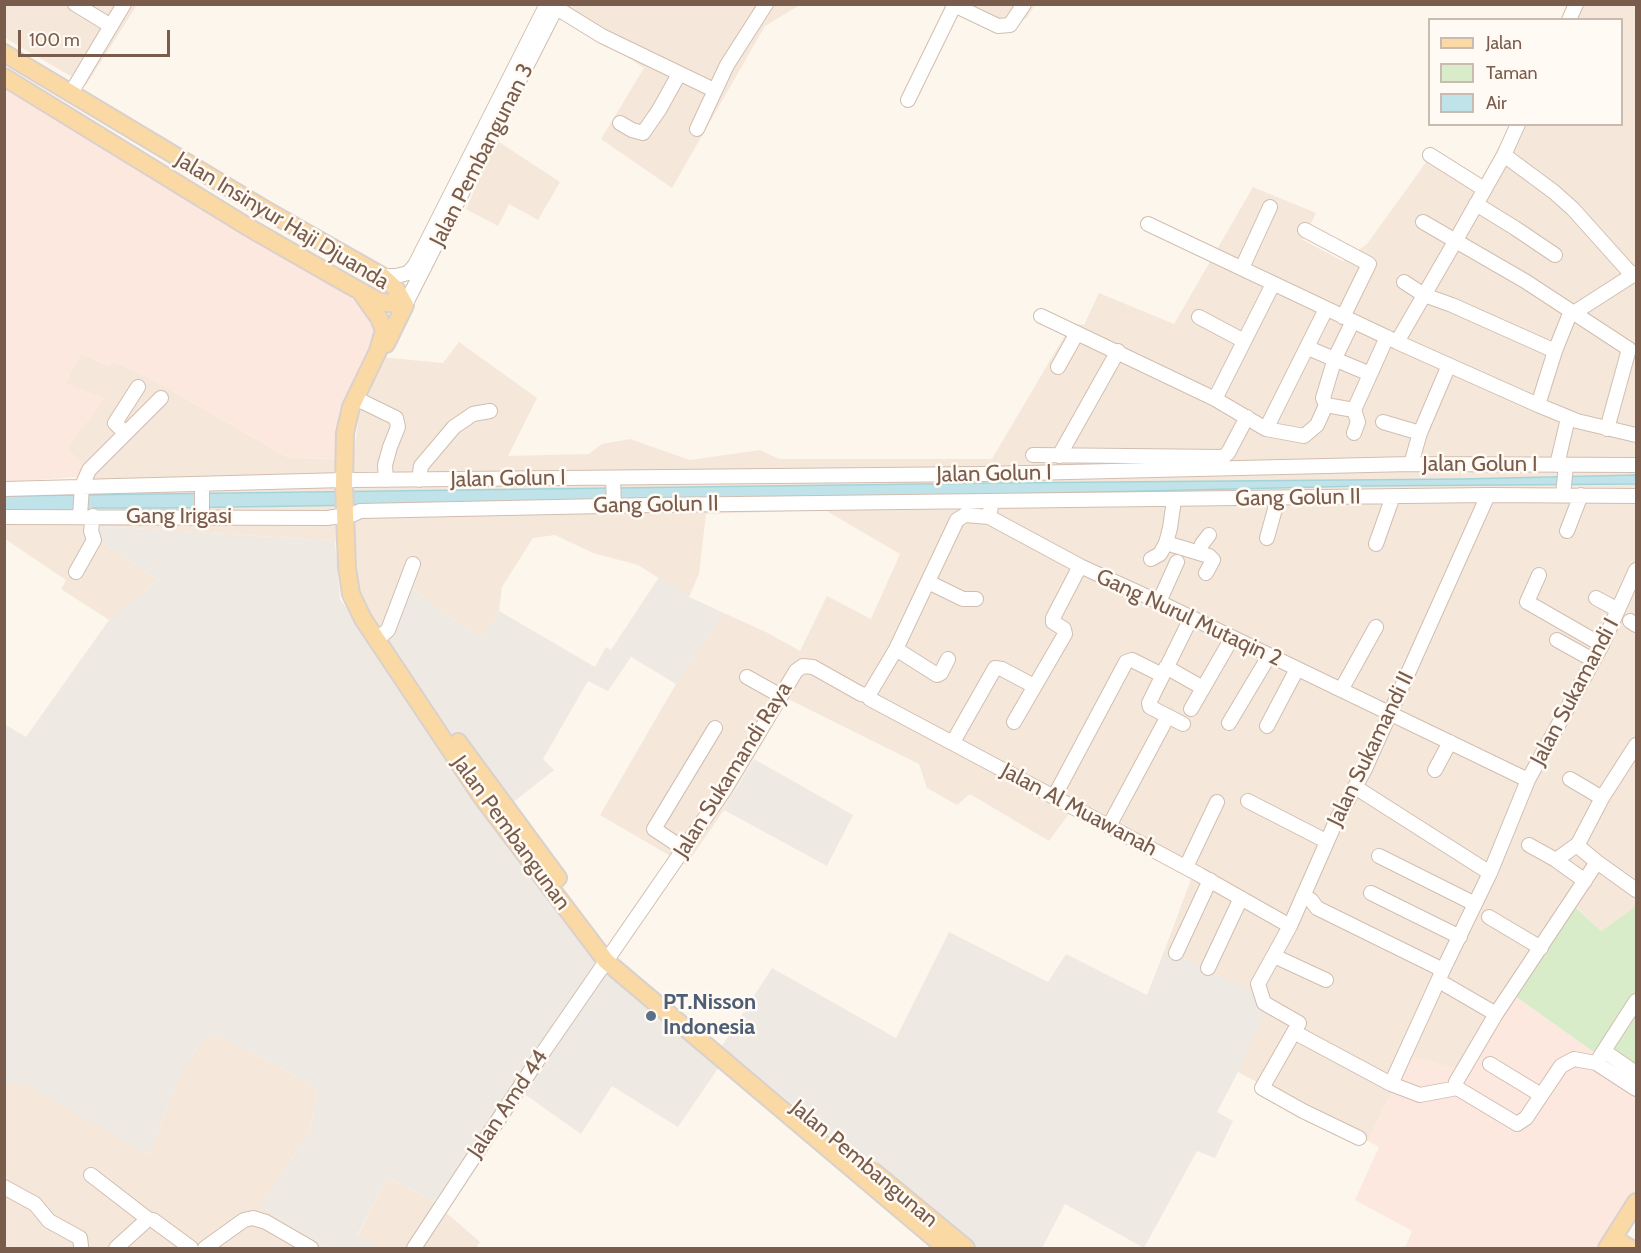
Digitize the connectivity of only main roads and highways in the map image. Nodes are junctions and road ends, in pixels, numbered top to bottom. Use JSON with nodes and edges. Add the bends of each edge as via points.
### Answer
{"nodes":[{"id":1,"x":4,"y":53,"type":"edge"},
{"id":2,"x":4,"y":77,"type":"edge"},
{"id":3,"x":271,"y":213,"type":"junction"},
{"id":4,"x":258,"y":233,"type":"junction"},
{"id":5,"x":360,"y":291,"type":"junction"},
{"id":6,"x":405,"y":305,"type":"junction"},
{"id":7,"x":348,"y":482,"type":"junction"},
{"id":8,"x":349,"y":513,"type":"junction"},
{"id":9,"x":609,"y":957,"type":"junction"},
{"id":10,"x":1636,"y":1202,"type":"edge"},
{"id":11,"x":1610,"y":1244,"type":"edge"},
{"id":12,"x":946,"y":1248,"type":"edge"},
{"id":13,"x":966,"y":1248,"type":"edge"},
{"id":14,"x":1629,"y":1248,"type":"edge"}],
"edges":[{"from":1,"to":3,"type":"main road","name":"Jalan Insinyur Haji Djuanda"},
{"from":2,"to":4,"type":"main road","name":"Jalan Insinyur Haji Djuanda"},
{"from":3,"to":4,"type":"main road","via":[[262,217],[256,228]]},
{"from":3,"to":6,"type":"main road","name":"Jalan Insinyur Haji Djuanda","via":[[382,276]]},
{"from":4,"to":5,"type":"main road","name":"Jalan Insinyur Haji Djuanda"},
{"from":5,"to":6,"type":"main road","name":"Jalan Insinyur Haji Djuanda","via":[[380,302]]},
{"from":5,"to":7,"type":"main road","name":"Jalan Pembangunan","via":[[384,330],[351,407],[345,434]]},
{"from":6,"to":7,"type":"main road","name":"Jalan Pembangunan","via":[[361,401],[351,440]]},
{"from":7,"to":8,"type":"main road","name":"Jalan Pembangunan"},
{"from":8,"to":9,"type":"main road","name":"Jalan Pembangunan","via":[[360,592],[382,635]]},
{"from":8,"to":9,"type":"main road","name":"Jalan Pembangunan","via":[[347,567],[351,594],[363,619],[481,796]]},
{"from":9,"to":12,"type":"main road","name":"Jalan Pembangunan"},
{"from":9,"to":13,"type":"main road","name":"Jalan Pembangunan"},
{"from":10,"to":11,"type":"main road"},
{"from":11,"to":14,"type":"main road"}]}
